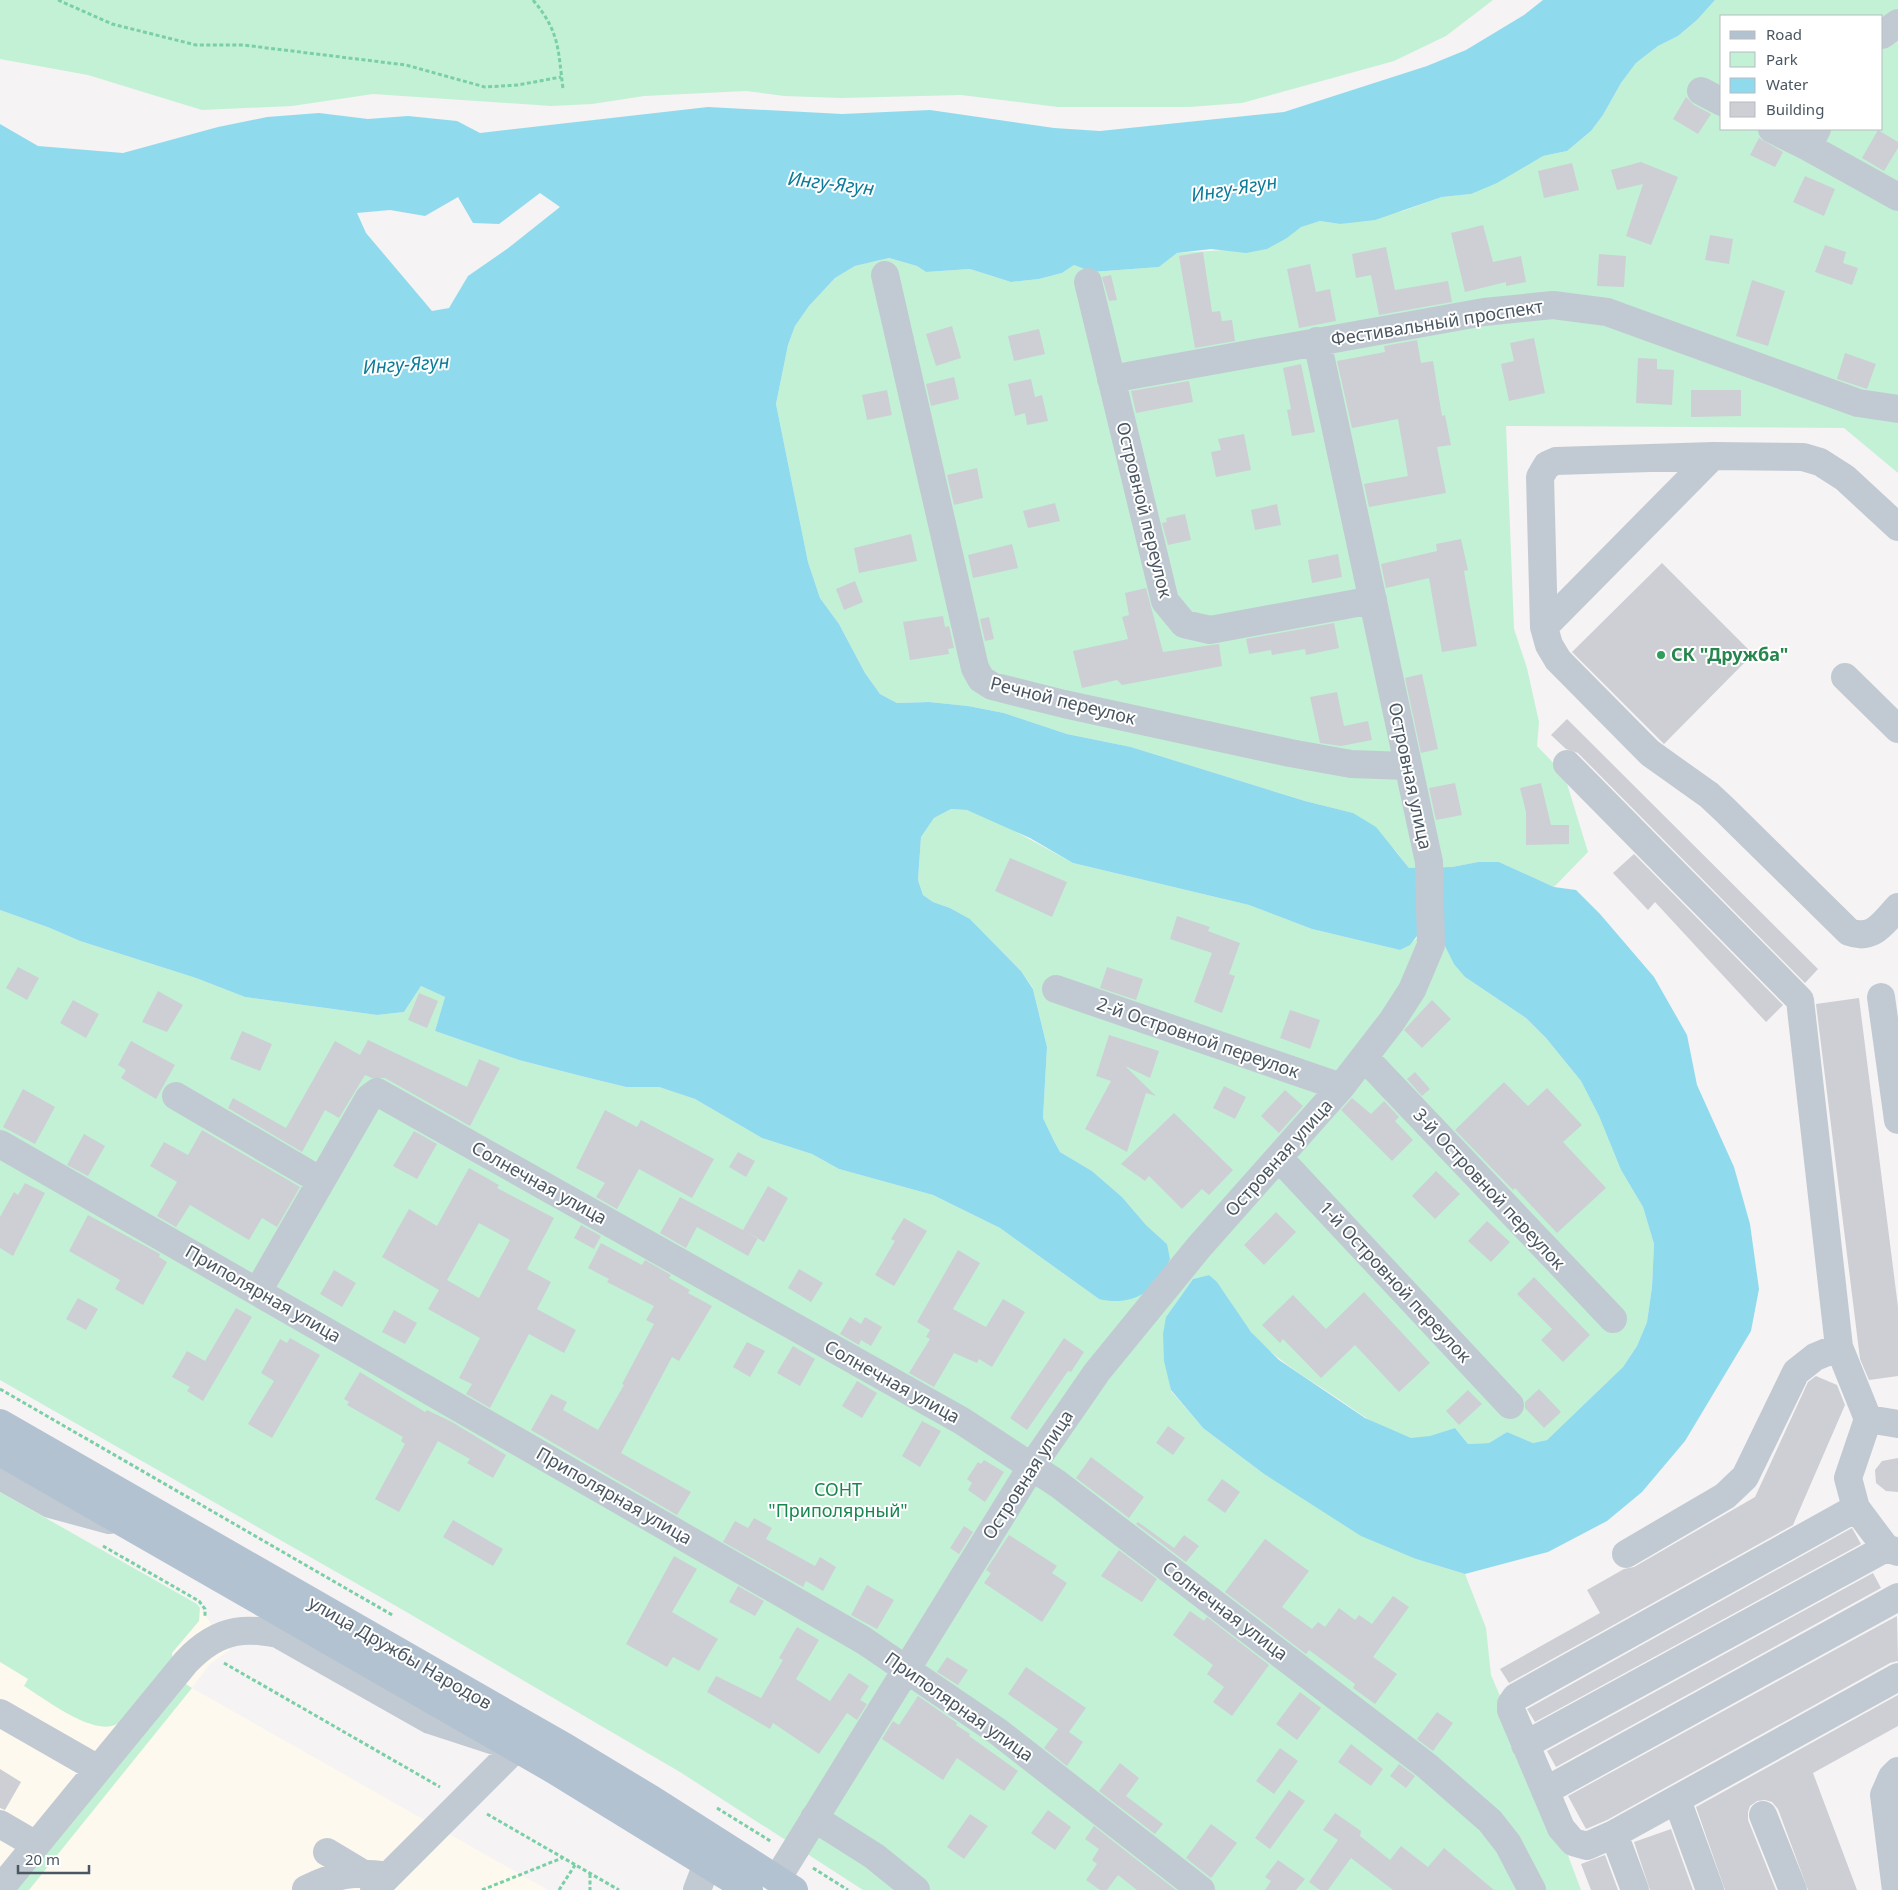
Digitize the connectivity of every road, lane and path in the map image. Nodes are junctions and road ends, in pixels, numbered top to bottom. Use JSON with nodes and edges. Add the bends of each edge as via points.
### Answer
{"nodes":[{"id":1,"x":58,"y":0,"type":"edge"},
{"id":2,"x":533,"y":0,"type":"edge"},
{"id":3,"x":1898,"y":23,"type":"edge"},
{"id":4,"x":1883,"y":34,"type":"edge"},
{"id":5,"x":561,"y":77,"type":"junction"},
{"id":6,"x":563,"y":90,"type":"dead end"},
{"id":7,"x":1776,"y":130,"type":"edge"},
{"id":8,"x":1812,"y":138,"type":"edge"},
{"id":9,"x":1898,"y":196,"type":"edge"},
{"id":10,"x":885,"y":275,"type":"dead end"},
{"id":11,"x":1088,"y":282,"type":"dead end"},
{"id":12,"x":1317,"y":341,"type":"junction"},
{"id":13,"x":1111,"y":379,"type":"junction"},
{"id":14,"x":1898,"y":409,"type":"edge"},
{"id":15,"x":1713,"y":456,"type":"junction"},
{"id":16,"x":1898,"y":527,"type":"edge"},
{"id":17,"x":1373,"y":600,"type":"junction"},
{"id":18,"x":1544,"y":627,"type":"junction"},
{"id":19,"x":1845,"y":677,"type":"dead end"},
{"id":20,"x":1895,"y":720,"type":"edge"},
{"id":21,"x":1566,"y":764,"type":"dead end"},
{"id":22,"x":1407,"y":766,"type":"junction"},
{"id":23,"x":1898,"y":907,"type":"edge"},
{"id":24,"x":1056,"y":990,"type":"dead end"},
{"id":25,"x":1882,"y":997,"type":"dead end"},
{"id":26,"x":1365,"y":1058,"type":"junction"},
{"id":27,"x":1341,"y":1088,"type":"junction"},
{"id":28,"x":176,"y":1096,"type":"dead end"},
{"id":29,"x":1898,"y":1120,"type":"edge"},
{"id":30,"x":0,"y":1144,"type":"edge"},
{"id":31,"x":1280,"y":1159,"type":"junction"},
{"id":32,"x":320,"y":1181,"type":"junction"},
{"id":33,"x":258,"y":1291,"type":"junction"},
{"id":34,"x":1612,"y":1319,"type":"dead end"},
{"id":35,"x":1839,"y":1347,"type":"junction"},
{"id":36,"x":1510,"y":1405,"type":"dead end"},
{"id":37,"x":1868,"y":1419,"type":"junction"},
{"id":38,"x":0,"y":1423,"type":"edge"},
{"id":39,"x":1898,"y":1424,"type":"edge"},
{"id":40,"x":3,"y":1461,"type":"edge"},
{"id":41,"x":1032,"y":1466,"type":"junction"},
{"id":42,"x":1856,"y":1508,"type":"junction"},
{"id":43,"x":95,"y":1542,"type":"dead end"},
{"id":44,"x":1892,"y":1550,"type":"edge"},
{"id":45,"x":1626,"y":1554,"type":"dead end"},
{"id":46,"x":1898,"y":1597,"type":"edge"},
{"id":47,"x":202,"y":1624,"type":"dead end"},
{"id":48,"x":278,"y":1634,"type":"junction"},
{"id":49,"x":341,"y":1648,"type":"junction"},
{"id":50,"x":220,"y":1661,"type":"dead end"},
{"id":51,"x":906,"y":1668,"type":"junction"},
{"id":52,"x":1898,"y":1676,"type":"edge"},
{"id":53,"x":0,"y":1713,"type":"edge"},
{"id":54,"x":1525,"y":1745,"type":"junction"},
{"id":55,"x":516,"y":1748,"type":"junction"},
{"id":56,"x":98,"y":1769,"type":"junction"},
{"id":57,"x":1898,"y":1771,"type":"edge"},
{"id":58,"x":1545,"y":1791,"type":"junction"},
{"id":59,"x":1677,"y":1800,"type":"junction"},
{"id":60,"x":464,"y":1801,"type":"junction"},
{"id":61,"x":1763,"y":1815,"type":"dead end"},
{"id":62,"x":814,"y":1818,"type":"junction"},
{"id":63,"x":0,"y":1824,"type":"edge"},
{"id":64,"x":1614,"y":1834,"type":"junction"},
{"id":65,"x":36,"y":1845,"type":"junction"},
{"id":66,"x":327,"y":1852,"type":"dead end"},
{"id":67,"x":562,"y":1858,"type":"junction"},
{"id":68,"x":707,"y":1864,"type":"junction"},
{"id":69,"x":575,"y":1865,"type":"junction"},
{"id":70,"x":590,"y":1873,"type":"junction"},
{"id":71,"x":375,"y":1880,"type":"edge"},
{"id":72,"x":786,"y":1884,"type":"edge"},
{"id":73,"x":0,"y":1889,"type":"edge"},
{"id":74,"x":306,"y":1889,"type":"edge"},
{"id":75,"x":482,"y":1890,"type":"edge"},
{"id":76,"x":558,"y":1890,"type":"edge"},
{"id":77,"x":590,"y":1890,"type":"edge"},
{"id":78,"x":619,"y":1890,"type":"edge"},
{"id":79,"x":697,"y":1890,"type":"edge"},
{"id":80,"x":749,"y":1890,"type":"edge"},
{"id":81,"x":916,"y":1890,"type":"edge"},
{"id":82,"x":1201,"y":1890,"type":"edge"},
{"id":83,"x":1532,"y":1890,"type":"edge"},
{"id":84,"x":1635,"y":1890,"type":"edge"},
{"id":85,"x":1710,"y":1890,"type":"edge"},
{"id":86,"x":1793,"y":1890,"type":"edge"},
{"id":87,"x":1896,"y":1890,"type":"edge"}],
"edges":[{"from":1,"to":5,"type":"path","via":[[112,24],[196,44],[243,45],[406,65],[485,87]]},
{"from":2,"to":5,"type":"path","via":[[547,16],[558,42]]},
{"from":3,"to":4,"type":"lane"},
{"from":5,"to":6,"type":"path"},
{"from":7,"to":8,"type":"lane"},
{"from":8,"to":9,"type":"lane"},
{"from":10,"to":22,"type":"lane","name":"Речной переулок","via":[[980,679],[992,686],[1064,704],[1290,754],[1351,764]]},
{"from":11,"to":13,"type":"lane","name":"Островной переулок"},
{"from":12,"to":13,"type":"lane","name":"Фестивальный проспект"},
{"from":12,"to":14,"type":"lane","name":"Фестивальный проспект","via":[[1484,312],[1553,305],[1578,307],[1636,321],[1858,403]]},
{"from":12,"to":17,"type":"lane","name":"Островная улица"},
{"from":13,"to":17,"type":"lane","name":"Островной переулок","via":[[1165,601],[1184,624],[1210,630]]},
{"from":15,"to":16,"type":"lane","via":[[1803,457],[1820,462],[1845,478]]},
{"from":15,"to":18,"type":"lane"},
{"from":15,"to":18,"type":"lane","via":[[1556,461],[1547,465],[1540,477]]},
{"from":17,"to":22,"type":"lane","name":"Островная улица"},
{"from":18,"to":23,"type":"lane","via":[[1558,660],[1650,753],[1709,795],[1849,932],[1866,936]]},
{"from":19,"to":20,"type":"lane"},
{"from":21,"to":35,"type":"lane","via":[[1800,1000]]},
{"from":22,"to":26,"type":"lane","name":"Островная улица","via":[[1429,862],[1431,945],[1424,967],[1397,1014]]},
{"from":24,"to":27,"type":"lane","name":"2-й Островной переулок"},
{"from":25,"to":29,"type":"lane"},
{"from":26,"to":27,"type":"lane","name":"Островная улица"},
{"from":26,"to":34,"type":"lane","name":"3-й Островной переулок"},
{"from":27,"to":31,"type":"lane","name":"Островная улица"},
{"from":28,"to":32,"type":"lane"},
{"from":30,"to":33,"type":"lane","name":"Приполярная улица"},
{"from":31,"to":36,"type":"lane","name":"1-й Островной переулок"},
{"from":31,"to":41,"type":"lane","name":"Островная улица","via":[[1199,1247],[1104,1363]]},
{"from":32,"to":33,"type":"lane","name":"Солнечная улица"},
{"from":32,"to":41,"type":"lane","name":"Солнечная улица","via":[[369,1098],[377,1092],[962,1421]]},
{"from":33,"to":51,"type":"lane","name":"Приполярная улица","via":[[816,1612]]},
{"from":35,"to":37,"type":"lane"},
{"from":35,"to":45,"type":"lane","via":[[1815,1357],[1796,1372],[1745,1477],[1725,1496]]},
{"from":37,"to":39,"type":"lane"},
{"from":37,"to":42,"type":"lane","via":[[1848,1478]]},
{"from":38,"to":72,"type":"main road","name":"улица Дружбы Народов","via":[[565,1747]]},
{"from":40,"to":49,"type":"main road","name":"улица Дружбы Народов","via":[[130,1526]]},
{"from":41,"to":51,"type":"lane","name":"Островная улица"},
{"from":41,"to":83,"type":"lane","name":"Солнечная улица","via":[[1252,1630],[1473,1804],[1508,1844]]},
{"from":42,"to":44,"type":"lane"},
{"from":42,"to":54,"type":"lane","via":[[1516,1696],[1511,1710]]},
{"from":43,"to":47,"type":"path","via":[[199,1601],[205,1610]]},
{"from":44,"to":54,"type":"lane"},
{"from":46,"to":58,"type":"lane"},
{"from":48,"to":49,"type":"lane"},
{"from":48,"to":55,"type":"lane","via":[[430,1720]]},
{"from":48,"to":56,"type":"lane","via":[[235,1631],[205,1644],[186,1662]]},
{"from":49,"to":55,"type":"main road","name":"улица Дружбы Народов"},
{"from":50,"to":60,"type":"path"},
{"from":51,"to":62,"type":"lane","name":"Островная улица"},
{"from":51,"to":82,"type":"lane","name":"Приполярная улица","via":[[1003,1736]]},
{"from":52,"to":59,"type":"lane"},
{"from":53,"to":56,"type":"lane"},
{"from":54,"to":58,"type":"lane"},
{"from":55,"to":60,"type":"lane"},
{"from":55,"to":68,"type":"main road","name":"улица Дружбы Народов"},
{"from":56,"to":65,"type":"lane"},
{"from":57,"to":87,"type":"lane","via":[[1884,1795]]},
{"from":58,"to":64,"type":"lane","via":[[1561,1828],[1573,1842],[1587,1846]]},
{"from":59,"to":64,"type":"lane"},
{"from":59,"to":85,"type":"lane"},
{"from":60,"to":67,"type":"path"},
{"from":60,"to":71,"type":"lane"},
{"from":61,"to":86,"type":"lane"},
{"from":62,"to":72,"type":"lane","name":"Островная улица"},
{"from":62,"to":81,"type":"lane","via":[[874,1856]]},
{"from":63,"to":65,"type":"lane"},
{"from":64,"to":84,"type":"lane"},
{"from":65,"to":73,"type":"lane"},
{"from":66,"to":71,"type":"lane"},
{"from":67,"to":69,"type":"path"},
{"from":67,"to":75,"type":"path"},
{"from":68,"to":79,"type":"lane"},
{"from":68,"to":80,"type":"main road","name":"улица Дружбы Народов"},
{"from":69,"to":70,"type":"path"},
{"from":69,"to":76,"type":"path"},
{"from":70,"to":77,"type":"path"},
{"from":70,"to":78,"type":"path"},
{"from":71,"to":74,"type":"lane","via":[[343,1874]]}]}
